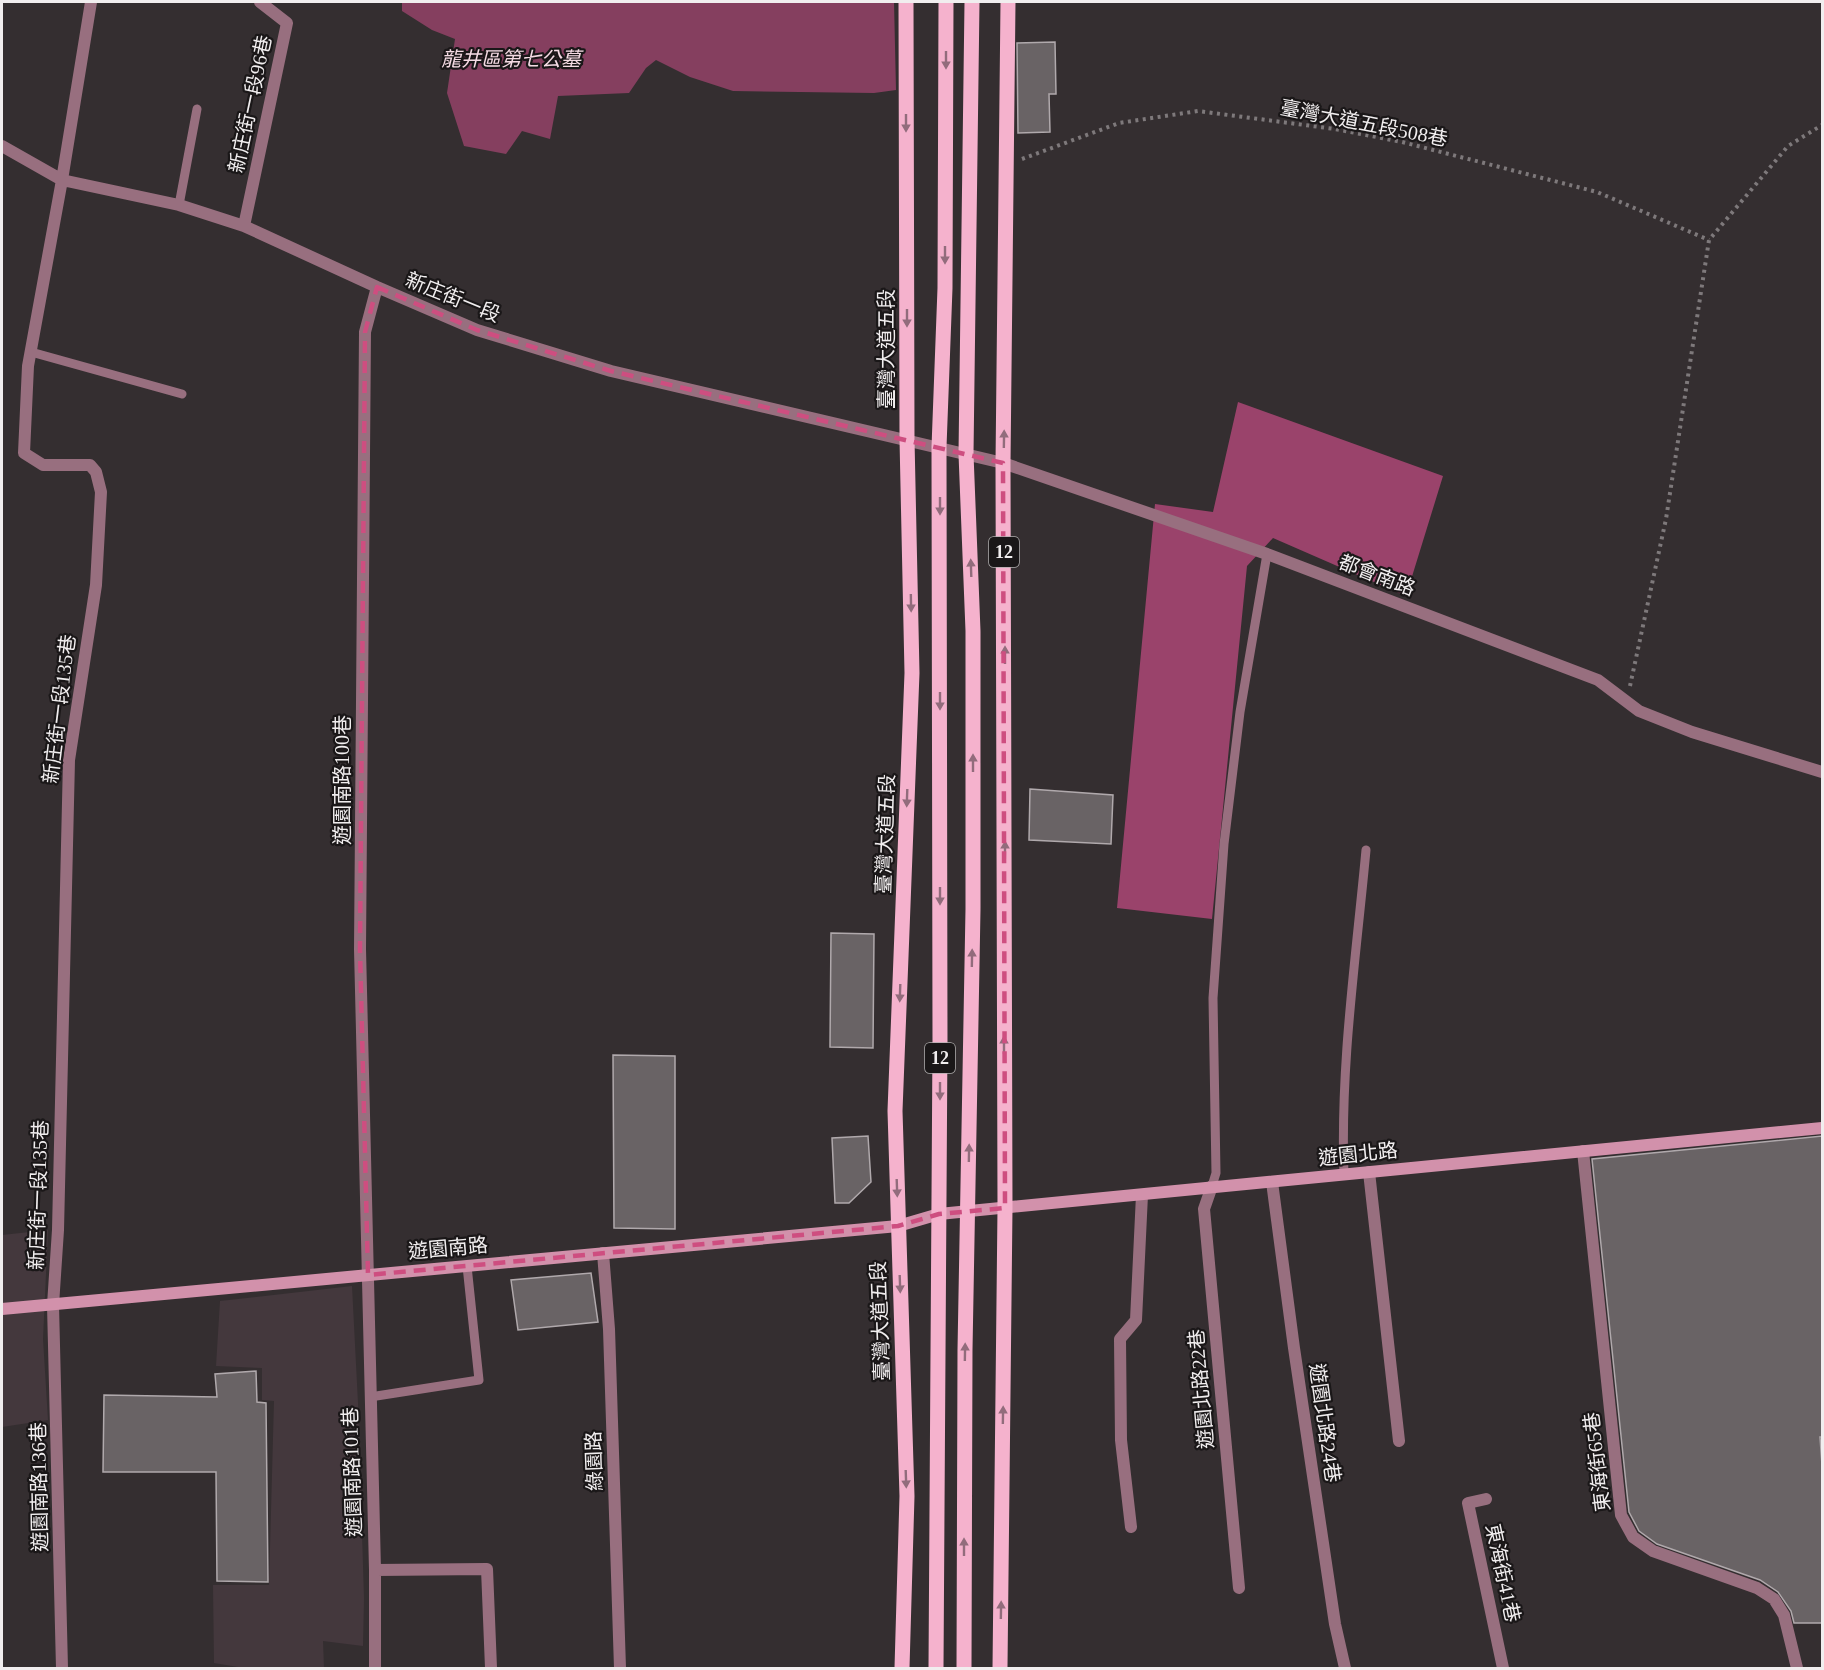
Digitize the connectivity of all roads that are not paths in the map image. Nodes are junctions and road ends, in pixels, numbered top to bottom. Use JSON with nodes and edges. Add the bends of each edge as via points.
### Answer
{"nodes":[{"id":1,"x":91,"y":2,"type":"edge"},
{"id":2,"x":260,"y":2,"type":"edge"},
{"id":3,"x":906,"y":2,"type":"edge"},
{"id":4,"x":946,"y":2,"type":"edge"},
{"id":5,"x":972,"y":2,"type":"edge"},
{"id":6,"x":1008,"y":2,"type":"edge"},
{"id":7,"x":197,"y":109,"type":"dead end"},
{"id":8,"x":2,"y":146,"type":"edge"},
{"id":9,"x":62,"y":180,"type":"junction"},
{"id":10,"x":179,"y":205,"type":"junction"},
{"id":11,"x":244,"y":226,"type":"junction"},
{"id":12,"x":377,"y":287,"type":"junction"},
{"id":13,"x":32,"y":352,"type":"junction"},
{"id":14,"x":182,"y":394,"type":"dead end"},
{"id":15,"x":907,"y":440,"type":"junction"},
{"id":16,"x":939,"y":447,"type":"junction"},
{"id":17,"x":966,"y":454,"type":"junction"},
{"id":18,"x":1003,"y":463,"type":"junction"},
{"id":19,"x":1267,"y":554,"type":"junction"},
{"id":20,"x":1822,"y":772,"type":"edge"},
{"id":21,"x":1366,"y":850,"type":"dead end"},
{"id":22,"x":1822,"y":1128,"type":"edge"},
{"id":23,"x":1583,"y":1151,"type":"junction"},
{"id":24,"x":1369,"y":1172,"type":"junction"},
{"id":25,"x":1344,"y":1175,"type":"junction"},
{"id":26,"x":1272,"y":1182,"type":"junction"},
{"id":27,"x":1212,"y":1186,"type":"junction"},
{"id":28,"x":1142,"y":1195,"type":"junction"},
{"id":29,"x":1005,"y":1208,"type":"junction"},
{"id":30,"x":969,"y":1212,"type":"junction"},
{"id":31,"x":939,"y":1214,"type":"junction"},
{"id":32,"x":898,"y":1226,"type":"junction"},
{"id":33,"x":603,"y":1253,"type":"junction"},
{"id":34,"x":467,"y":1266,"type":"junction"},
{"id":35,"x":368,"y":1275,"type":"junction"},
{"id":36,"x":53,"y":1305,"type":"junction"},
{"id":37,"x":2,"y":1310,"type":"edge"},
{"id":38,"x":370,"y":1397,"type":"junction"},
{"id":39,"x":1399,"y":1441,"type":"dead end"},
{"id":40,"x":1486,"y":1499,"type":"dead end"},
{"id":41,"x":1131,"y":1527,"type":"dead end"},
{"id":42,"x":375,"y":1570,"type":"junction"},
{"id":43,"x":1239,"y":1588,"type":"dead end"},
{"id":44,"x":62,"y":1668,"type":"edge"},
{"id":45,"x":375,"y":1668,"type":"edge"},
{"id":46,"x":491,"y":1668,"type":"edge"},
{"id":47,"x":620,"y":1668,"type":"edge"},
{"id":48,"x":902,"y":1668,"type":"edge"},
{"id":49,"x":936,"y":1668,"type":"edge"},
{"id":50,"x":964,"y":1668,"type":"edge"},
{"id":51,"x":1000,"y":1668,"type":"edge"},
{"id":52,"x":1345,"y":1668,"type":"edge"},
{"id":53,"x":1503,"y":1668,"type":"edge"},
{"id":54,"x":1797,"y":1668,"type":"edge"}],
"edges":[{"from":1,"to":9,"type":"street","name":"新庄街一段135巷"},
{"from":2,"to":11,"type":"street","name":"新庄街一段96巷","via":[[287,23]]},
{"from":3,"to":15,"type":"main road","name":"臺灣大道五段","number":"12","one_way":true},
{"from":4,"to":16,"type":"main road","number":"12","one_way":true,"via":[[945,288]]},
{"from":5,"to":17,"type":"main road","number":"12"},
{"from":18,"to":6,"type":"main road","number":"12","one_way":true},
{"from":7,"to":10,"type":"lane"},
{"from":8,"to":9,"type":"street","name":"新庄街一段"},
{"from":9,"to":10,"type":"street","name":"新庄街一段"},
{"from":9,"to":13,"type":"street","name":"新庄街一段135巷"},
{"from":10,"to":11,"type":"street","name":"新庄街一段"},
{"from":11,"to":12,"type":"street","name":"新庄街一段"},
{"from":12,"to":15,"type":"street","name":"新庄街一段","via":[[477,330],[611,371]]},
{"from":12,"to":35,"type":"street","name":"遊園南路100巷","via":[[365,332],[360,949]]},
{"from":13,"to":14,"type":"lane"},
{"from":13,"to":36,"type":"street","name":"新庄街一段135巷","via":[[27,377],[24,453],[43,465],[90,465],[96,472],[100,492],[96,585],[69,760]]},
{"from":15,"to":16,"type":"street","name":"都會南路"},
{"from":15,"to":32,"type":"main road","name":"臺灣大道五段","number":"12","one_way":true,"via":[[912,673],[895,1111]]},
{"from":16,"to":17,"type":"street","name":"都會南路"},
{"from":16,"to":31,"type":"main road","number":"12","one_way":true},
{"from":17,"to":18,"type":"street","name":"都會南路"},
{"from":30,"to":17,"type":"main road","number":"12","one_way":true,"via":[[973,677]]},
{"from":18,"to":19,"type":"street","name":"都會南路"},
{"from":29,"to":18,"type":"main road","number":"12","one_way":true},
{"from":19,"to":20,"type":"street","name":"都會南路","via":[[1598,680],[1639,711],[1692,732]]},
{"from":19,"to":27,"type":"lane","via":[[1240,712],[1224,844],[1214,998],[1216,1173]]},
{"from":21,"to":25,"type":"lane","via":[[1347,1029]]},
{"from":22,"to":23,"type":"street","name":"遊園北路"},
{"from":23,"to":24,"type":"street","name":"遊園北路"},
{"from":23,"to":54,"type":"street","name":"東海街65巷","via":[[1621,1515],[1633,1538],[1653,1551],[1757,1588],[1774,1599],[1784,1615]]},
{"from":24,"to":25,"type":"street","name":"遊園北路"},
{"from":24,"to":39,"type":"street"},
{"from":25,"to":26,"type":"street","name":"遊園北路"},
{"from":26,"to":27,"type":"street","name":"遊園北路"},
{"from":26,"to":52,"type":"street","name":"遊園北路24巷","via":[[1335,1624]]},
{"from":27,"to":28,"type":"street","name":"遊園北路"},
{"from":27,"to":43,"type":"street","name":"遊園北路22巷","via":[[1204,1209]]},
{"from":28,"to":29,"type":"street","name":"遊園北路"},
{"from":28,"to":41,"type":"street","via":[[1136,1320],[1120,1339],[1121,1440]]},
{"from":29,"to":30,"type":"street","name":"遊園北路"},
{"from":51,"to":29,"type":"main road","number":"12","one_way":true},
{"from":30,"to":31,"type":"street","name":"遊園北路"},
{"from":50,"to":30,"type":"main road","number":"12","one_way":true},
{"from":31,"to":32,"type":"street","name":"遊園北路"},
{"from":31,"to":49,"type":"main road","number":"12"},
{"from":32,"to":33,"type":"street","name":"遊園南路"},
{"from":32,"to":48,"type":"main road","name":"臺灣大道五段","number":"12","one_way":true,"via":[[907,1496]]},
{"from":33,"to":34,"type":"street","name":"遊園南路"},
{"from":33,"to":47,"type":"street","name":"綠園路"},
{"from":34,"to":35,"type":"street","name":"遊園南路"},
{"from":34,"to":38,"type":"lane","via":[[479,1380]]},
{"from":35,"to":36,"type":"street","name":"遊園南路"},
{"from":35,"to":38,"type":"street","name":"遊園南路101巷"},
{"from":36,"to":37,"type":"street","name":"遊園南路"},
{"from":36,"to":44,"type":"street","name":"遊園南路136巷"},
{"from":38,"to":42,"type":"street","name":"遊園南路101巷"},
{"from":40,"to":53,"type":"street","name":"東海街41巷","via":[[1468,1503]]},
{"from":42,"to":45,"type":"street","name":"遊園南路101巷"},
{"from":42,"to":46,"type":"street","via":[[487,1569]]}]}
